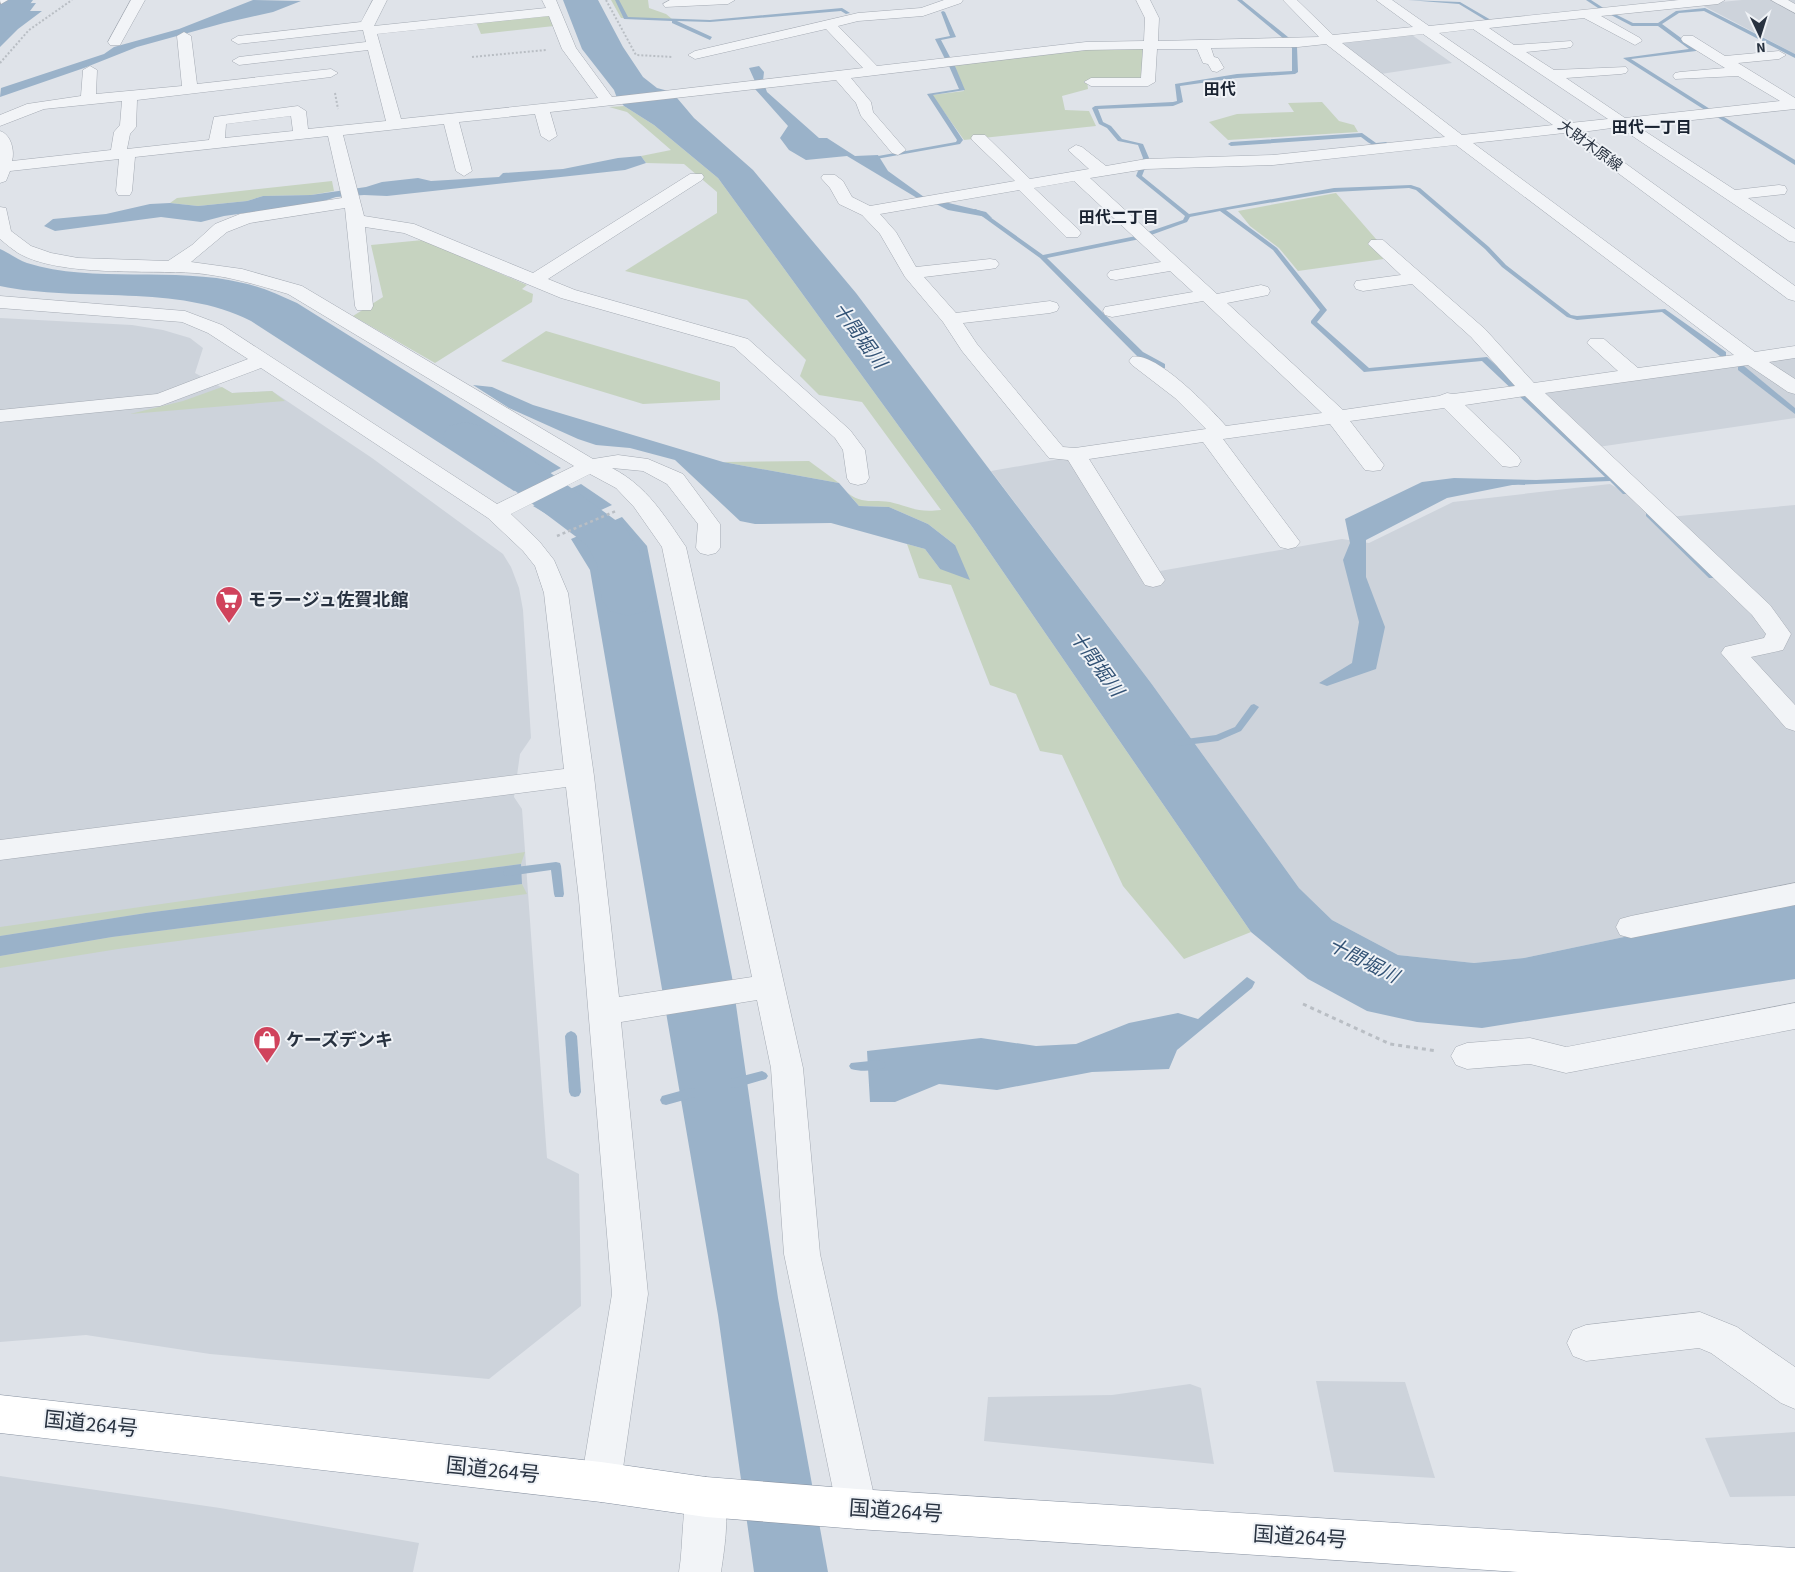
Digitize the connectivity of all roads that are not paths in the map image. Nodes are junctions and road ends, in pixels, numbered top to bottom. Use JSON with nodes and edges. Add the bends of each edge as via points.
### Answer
{"nodes":[{"id":1,"x":138,"y":0,"type":"edge"},
{"id":2,"x":380,"y":0,"type":"edge"},
{"id":3,"x":728,"y":0,"type":"edge"},
{"id":4,"x":950,"y":0,"type":"edge"},
{"id":5,"x":956,"y":0,"type":"edge"},
{"id":6,"x":1143,"y":0,"type":"edge"},
{"id":7,"x":1290,"y":0,"type":"edge"},
{"id":8,"x":1382,"y":0,"type":"edge"},
{"id":9,"x":1709,"y":0,"type":"edge"},
{"id":10,"x":1778,"y":0,"type":"edge"},
{"id":11,"x":670,"y":4,"type":"dead end"},
{"id":12,"x":1530,"y":4,"type":"dead end"},
{"id":13,"x":552,"y":6,"type":"edge"},
{"id":14,"x":1795,"y":9,"type":"edge"},
{"id":15,"x":1586,"y":14,"type":"junction"},
{"id":16,"x":883,"y":16,"type":"junction"},
{"id":17,"x":1551,"y":18,"type":"junction"},
{"id":18,"x":829,"y":24,"type":"junction"},
{"id":19,"x":1477,"y":26,"type":"junction"},
{"id":20,"x":368,"y":28,"type":"junction"},
{"id":21,"x":893,"y":28,"type":"dead end"},
{"id":22,"x":1425,"y":30,"type":"junction"},
{"id":23,"x":184,"y":36,"type":"dead end"},
{"id":24,"x":1688,"y":39,"type":"dead end"},
{"id":25,"x":238,"y":40,"type":"dead end"},
{"id":26,"x":1331,"y":41,"type":"junction"},
{"id":27,"x":1635,"y":41,"type":"dead end"},
{"id":28,"x":115,"y":42,"type":"dead end"},
{"id":29,"x":1152,"y":44,"type":"junction"},
{"id":30,"x":1203,"y":44,"type":"junction"},
{"id":31,"x":1566,"y":44,"type":"dead end"},
{"id":32,"x":374,"y":45,"type":"junction"},
{"id":33,"x":1512,"y":49,"type":"junction"},
{"id":34,"x":695,"y":55,"type":"road end"},
{"id":35,"x":1779,"y":55,"type":"dead end"},
{"id":36,"x":1722,"y":60,"type":"junction"},
{"id":37,"x":239,"y":61,"type":"dead end"},
{"id":38,"x":1217,"y":68,"type":"dead end"},
{"id":39,"x":90,"y":70,"type":"dead end"},
{"id":40,"x":1622,"y":70,"type":"dead end"},
{"id":41,"x":874,"y":71,"type":"junction"},
{"id":42,"x":1740,"y":71,"type":"junction"},
{"id":43,"x":330,"y":72,"type":"road end"},
{"id":44,"x":1552,"y":75,"type":"junction"},
{"id":45,"x":841,"y":76,"type":"junction"},
{"id":46,"x":1680,"y":76,"type":"dead end"},
{"id":47,"x":1091,"y":82,"type":"dead end"},
{"id":48,"x":190,"y":88,"type":"junction"},
{"id":49,"x":130,"y":96,"type":"junction"},
{"id":50,"x":88,"y":100,"type":"junction"},
{"id":51,"x":611,"y":101,"type":"junction"},
{"id":52,"x":1795,"y":104,"type":"edge"},
{"id":53,"x":541,"y":108,"type":"junction"},
{"id":54,"x":450,"y":118,"type":"junction"},
{"id":55,"x":0,"y":121,"type":"edge"},
{"id":56,"x":1626,"y":123,"type":"junction"},
{"id":57,"x":395,"y":124,"type":"junction"},
{"id":58,"x":1568,"y":129,"type":"junction"},
{"id":59,"x":334,"y":130,"type":"junction"},
{"id":60,"x":301,"y":134,"type":"junction"},
{"id":61,"x":0,"y":136,"type":"edge"},
{"id":62,"x":549,"y":136,"type":"dead end"},
{"id":63,"x":978,"y":138,"type":"dead end"},
{"id":64,"x":1458,"y":140,"type":"junction"},
{"id":65,"x":217,"y":143,"type":"junction"},
{"id":66,"x":898,"y":150,"type":"dead end"},
{"id":67,"x":1076,"y":150,"type":"dead end"},
{"id":68,"x":122,"y":154,"type":"junction"},
{"id":69,"x":0,"y":171,"type":"edge"},
{"id":70,"x":464,"y":171,"type":"dead end"},
{"id":71,"x":1102,"y":171,"type":"junction"},
{"id":72,"x":1077,"y":175,"type":"junction"},
{"id":73,"x":696,"y":177,"type":"dead end"},
{"id":74,"x":829,"y":178,"type":"dead end"},
{"id":75,"x":1024,"y":184,"type":"junction"},
{"id":76,"x":1779,"y":190,"type":"dead end"},
{"id":77,"x":124,"y":191,"type":"dead end"},
{"id":78,"x":1733,"y":195,"type":"junction"},
{"id":79,"x":351,"y":202,"type":"junction"},
{"id":80,"x":0,"y":212,"type":"edge"},
{"id":81,"x":868,"y":212,"type":"junction"},
{"id":82,"x":1072,"y":233,"type":"dead end"},
{"id":83,"x":1792,"y":233,"type":"edge"},
{"id":84,"x":1377,"y":244,"type":"dead end"},
{"id":85,"x":990,"y":264,"type":"dead end"},
{"id":86,"x":1174,"y":265,"type":"junction"},
{"id":87,"x":172,"y":267,"type":"junction"},
{"id":88,"x":911,"y":273,"type":"junction"},
{"id":89,"x":1116,"y":275,"type":"dead end"},
{"id":90,"x":1417,"y":278,"type":"junction"},
{"id":91,"x":535,"y":280,"type":"junction"},
{"id":92,"x":1363,"y":284,"type":"dead end"},
{"id":93,"x":1262,"y":291,"type":"dead end"},
{"id":94,"x":1795,"y":295,"type":"edge"},
{"id":95,"x":1209,"y":298,"type":"junction"},
{"id":96,"x":0,"y":302,"type":"edge"},
{"id":97,"x":364,"y":306,"type":"dead end"},
{"id":98,"x":1050,"y":307,"type":"dead end"},
{"id":99,"x":1112,"y":311,"type":"dead end"},
{"id":100,"x":951,"y":319,"type":"junction"},
{"id":101,"x":1597,"y":343,"type":"dead end"},
{"id":102,"x":1795,"y":352,"type":"edge"},
{"id":103,"x":1750,"y":358,"type":"junction"},
{"id":104,"x":1139,"y":361,"type":"dead end"},
{"id":105,"x":262,"y":362,"type":"junction"},
{"id":106,"x":1633,"y":374,"type":"junction"},
{"id":107,"x":1795,"y":388,"type":"edge"},
{"id":108,"x":1518,"y":389,"type":"junction"},
{"id":109,"x":1447,"y":399,"type":"junction"},
{"id":110,"x":1337,"y":415,"type":"junction"},
{"id":111,"x":0,"y":416,"type":"edge"},
{"id":112,"x":1215,"y":434,"type":"junction"},
{"id":113,"x":1075,"y":454,"type":"junction"},
{"id":114,"x":1510,"y":461,"type":"dead end"},
{"id":115,"x":1373,"y":465,"type":"dead end"},
{"id":116,"x":587,"y":468,"type":"junction"},
{"id":117,"x":858,"y":478,"type":"dead end"},
{"id":118,"x":504,"y":509,"type":"junction"},
{"id":119,"x":1288,"y":542,"type":"dead end"},
{"id":120,"x":708,"y":548,"type":"dead end"},
{"id":121,"x":1153,"y":580,"type":"dead end"},
{"id":122,"x":1795,"y":722,"type":"edge"},
{"id":123,"x":580,"y":776,"type":"junction"},
{"id":124,"x":0,"y":850,"type":"edge"},
{"id":125,"x":1795,"y":894,"type":"edge"},
{"id":126,"x":1631,"y":927,"type":"dead end"},
{"id":127,"x":770,"y":986,"type":"junction"},
{"id":128,"x":615,"y":1010,"type":"junction"},
{"id":129,"x":1795,"y":1016,"type":"edge"},
{"id":130,"x":1467,"y":1056,"type":"road end"},
{"id":131,"x":1586,"y":1343,"type":"dead end"},
{"id":132,"x":1795,"y":1390,"type":"edge"},
{"id":133,"x":0,"y":1414,"type":"edge"},
{"id":134,"x":601,"y":1482,"type":"junction"},
{"id":135,"x":706,"y":1497,"type":"junction"},
{"id":136,"x":857,"y":1509,"type":"junction"},
{"id":137,"x":1795,"y":1569,"type":"edge"},
{"id":138,"x":700,"y":1572,"type":"edge"}],
"edges":[{"from":1,"to":28,"type":"street"},
{"from":2,"to":20,"type":"street"},
{"from":3,"to":11,"type":"street"},
{"from":4,"to":5,"type":"street"},
{"from":4,"to":16,"type":"street","via":[[923,12]]},
{"from":6,"to":29,"type":"street","via":[[1152,18]]},
{"from":7,"to":26,"type":"street"},
{"from":8,"to":22,"type":"street","name":"大財木原線"},
{"from":9,"to":15,"type":"street"},
{"from":10,"to":14,"type":"street"},
{"from":12,"to":17,"type":"street"},
{"from":13,"to":20,"type":"street"},
{"from":13,"to":51,"type":"street","via":[[569,50]]},
{"from":15,"to":17,"type":"street"},
{"from":15,"to":27,"type":"street"},
{"from":16,"to":18,"type":"street","via":[[854,11]]},
{"from":16,"to":21,"type":"street"},
{"from":17,"to":19,"type":"street"},
{"from":18,"to":34,"type":"street"},
{"from":18,"to":41,"type":"street"},
{"from":19,"to":22,"type":"street"},
{"from":19,"to":33,"type":"street"},
{"from":20,"to":25,"type":"street"},
{"from":20,"to":32,"type":"street"},
{"from":22,"to":26,"type":"street"},
{"from":22,"to":58,"type":"street","name":"大財木原線"},
{"from":23,"to":48,"type":"street"},
{"from":24,"to":36,"type":"street"},
{"from":26,"to":30,"type":"street","via":[[1257,51]]},
{"from":26,"to":64,"type":"street"},
{"from":29,"to":30,"type":"street"},
{"from":29,"to":41,"type":"street","via":[[1086,46]]},
{"from":29,"to":47,"type":"street","via":[[1148,82]]},
{"from":30,"to":38,"type":"street","via":[[1208,60],[1213,61]]},
{"from":31,"to":33,"type":"street"},
{"from":32,"to":37,"type":"street"},
{"from":32,"to":57,"type":"street"},
{"from":33,"to":44,"type":"street"},
{"from":35,"to":36,"type":"street"},
{"from":36,"to":42,"type":"street"},
{"from":39,"to":50,"type":"street"},
{"from":40,"to":44,"type":"street"},
{"from":41,"to":45,"type":"street"},
{"from":42,"to":46,"type":"street"},
{"from":42,"to":52,"type":"street"},
{"from":43,"to":48,"type":"street"},
{"from":44,"to":56,"type":"street"},
{"from":45,"to":51,"type":"street"},
{"from":45,"to":66,"type":"street","via":[[863,102],[866,113]]},
{"from":48,"to":49,"type":"street"},
{"from":49,"to":50,"type":"street"},
{"from":49,"to":68,"type":"street","via":[[128,127],[122,132],[119,150]]},
{"from":50,"to":55,"type":"street","via":[[34,106]]},
{"from":51,"to":53,"type":"street"},
{"from":52,"to":56,"type":"street"},
{"from":53,"to":54,"type":"street"},
{"from":53,"to":62,"type":"street"},
{"from":54,"to":57,"type":"street"},
{"from":54,"to":70,"type":"street"},
{"from":56,"to":58,"type":"street"},
{"from":56,"to":78,"type":"street"},
{"from":57,"to":59,"type":"street"},
{"from":58,"to":64,"type":"street"},
{"from":58,"to":94,"type":"street","name":"大財木原線"},
{"from":59,"to":60,"type":"street"},
{"from":59,"to":79,"type":"street"},
{"from":60,"to":65,"type":"street"},
{"from":60,"to":65,"type":"street","via":[[298,111],[219,120]]},
{"from":61,"to":69,"type":"street","via":[[6,153]]},
{"from":63,"to":75,"type":"street"},
{"from":64,"to":71,"type":"street","via":[[1273,160],[1141,164]]},
{"from":64,"to":103,"type":"street"},
{"from":65,"to":68,"type":"street"},
{"from":67,"to":71,"type":"street"},
{"from":68,"to":69,"type":"street"},
{"from":68,"to":77,"type":"street","via":[[126,157]]},
{"from":71,"to":72,"type":"street"},
{"from":72,"to":75,"type":"street"},
{"from":72,"to":86,"type":"street"},
{"from":73,"to":91,"type":"street"},
{"from":74,"to":81,"type":"street","via":[[845,200]]},
{"from":75,"to":81,"type":"street"},
{"from":75,"to":82,"type":"street"},
{"from":76,"to":78,"type":"street"},
{"from":78,"to":83,"type":"street"},
{"from":79,"to":87,"type":"street","via":[[246,218],[222,228]]},
{"from":79,"to":91,"type":"street"},
{"from":79,"to":97,"type":"street"},
{"from":80,"to":87,"type":"street","via":[[3,233],[25,250],[48,258],[78,263]]},
{"from":81,"to":88,"type":"street","via":[[887,232]]},
{"from":84,"to":90,"type":"street"},
{"from":85,"to":88,"type":"street"},
{"from":86,"to":89,"type":"street"},
{"from":86,"to":95,"type":"street"},
{"from":87,"to":116,"type":"street","via":[[242,274],[295,290]]},
{"from":88,"to":100,"type":"street"},
{"from":90,"to":92,"type":"street"},
{"from":90,"to":108,"type":"street","via":[[1478,333]]},
{"from":91,"to":117,"type":"street","via":[[568,294],[741,343],[843,434],[854,450]]},
{"from":93,"to":95,"type":"street"},
{"from":95,"to":99,"type":"street"},
{"from":95,"to":110,"type":"street"},
{"from":96,"to":105,"type":"street","via":[[185,317],[214,329]]},
{"from":98,"to":100,"type":"street"},
{"from":100,"to":113,"type":"street","via":[[969,348],[1057,453]]},
{"from":101,"to":106,"type":"street"},
{"from":102,"to":103,"type":"street"},
{"from":103,"to":106,"type":"street"},
{"from":103,"to":107,"type":"street"},
{"from":104,"to":112,"type":"street","via":[[1172,383],[1205,413]]},
{"from":105,"to":111,"type":"street","via":[[160,400]]},
{"from":105,"to":118,"type":"street"},
{"from":106,"to":108,"type":"street"},
{"from":108,"to":109,"type":"street"},
{"from":108,"to":122,"type":"street","via":[[1761,610],[1779,634],[1774,644],[1734,653]]},
{"from":109,"to":110,"type":"street"},
{"from":109,"to":114,"type":"street"},
{"from":110,"to":112,"type":"street"},
{"from":110,"to":115,"type":"street"},
{"from":112,"to":113,"type":"street"},
{"from":112,"to":119,"type":"street"},
{"from":113,"to":121,"type":"street"},
{"from":116,"to":118,"type":"street"},
{"from":116,"to":120,"type":"street","via":[[618,461],[648,465],[674,478],[709,524]]},
{"from":116,"to":127,"type":"street","via":[[624,483],[674,547]]},
{"from":118,"to":123,"type":"street","via":[[541,559],[556,593]]},
{"from":123,"to":124,"type":"street"},
{"from":123,"to":128,"type":"street"},
{"from":125,"to":126,"type":"street"},
{"from":127,"to":128,"type":"street"},
{"from":127,"to":136,"type":"street","via":[[787,1068],[802,1254]]},
{"from":128,"to":134,"type":"street","via":[[630,1294]]},
{"from":129,"to":130,"type":"street","via":[[1566,1060],[1530,1051]]},
{"from":131,"to":132,"type":"street","via":[[1700,1330],[1724,1340]]},
{"from":133,"to":134,"type":"highway","name":"国道264号"},
{"from":134,"to":135,"type":"highway","name":"国道264号"},
{"from":135,"to":136,"type":"highway","name":"国道264号"},
{"from":135,"to":138,"type":"street"},
{"from":136,"to":137,"type":"highway","name":"国道264号"}]}
